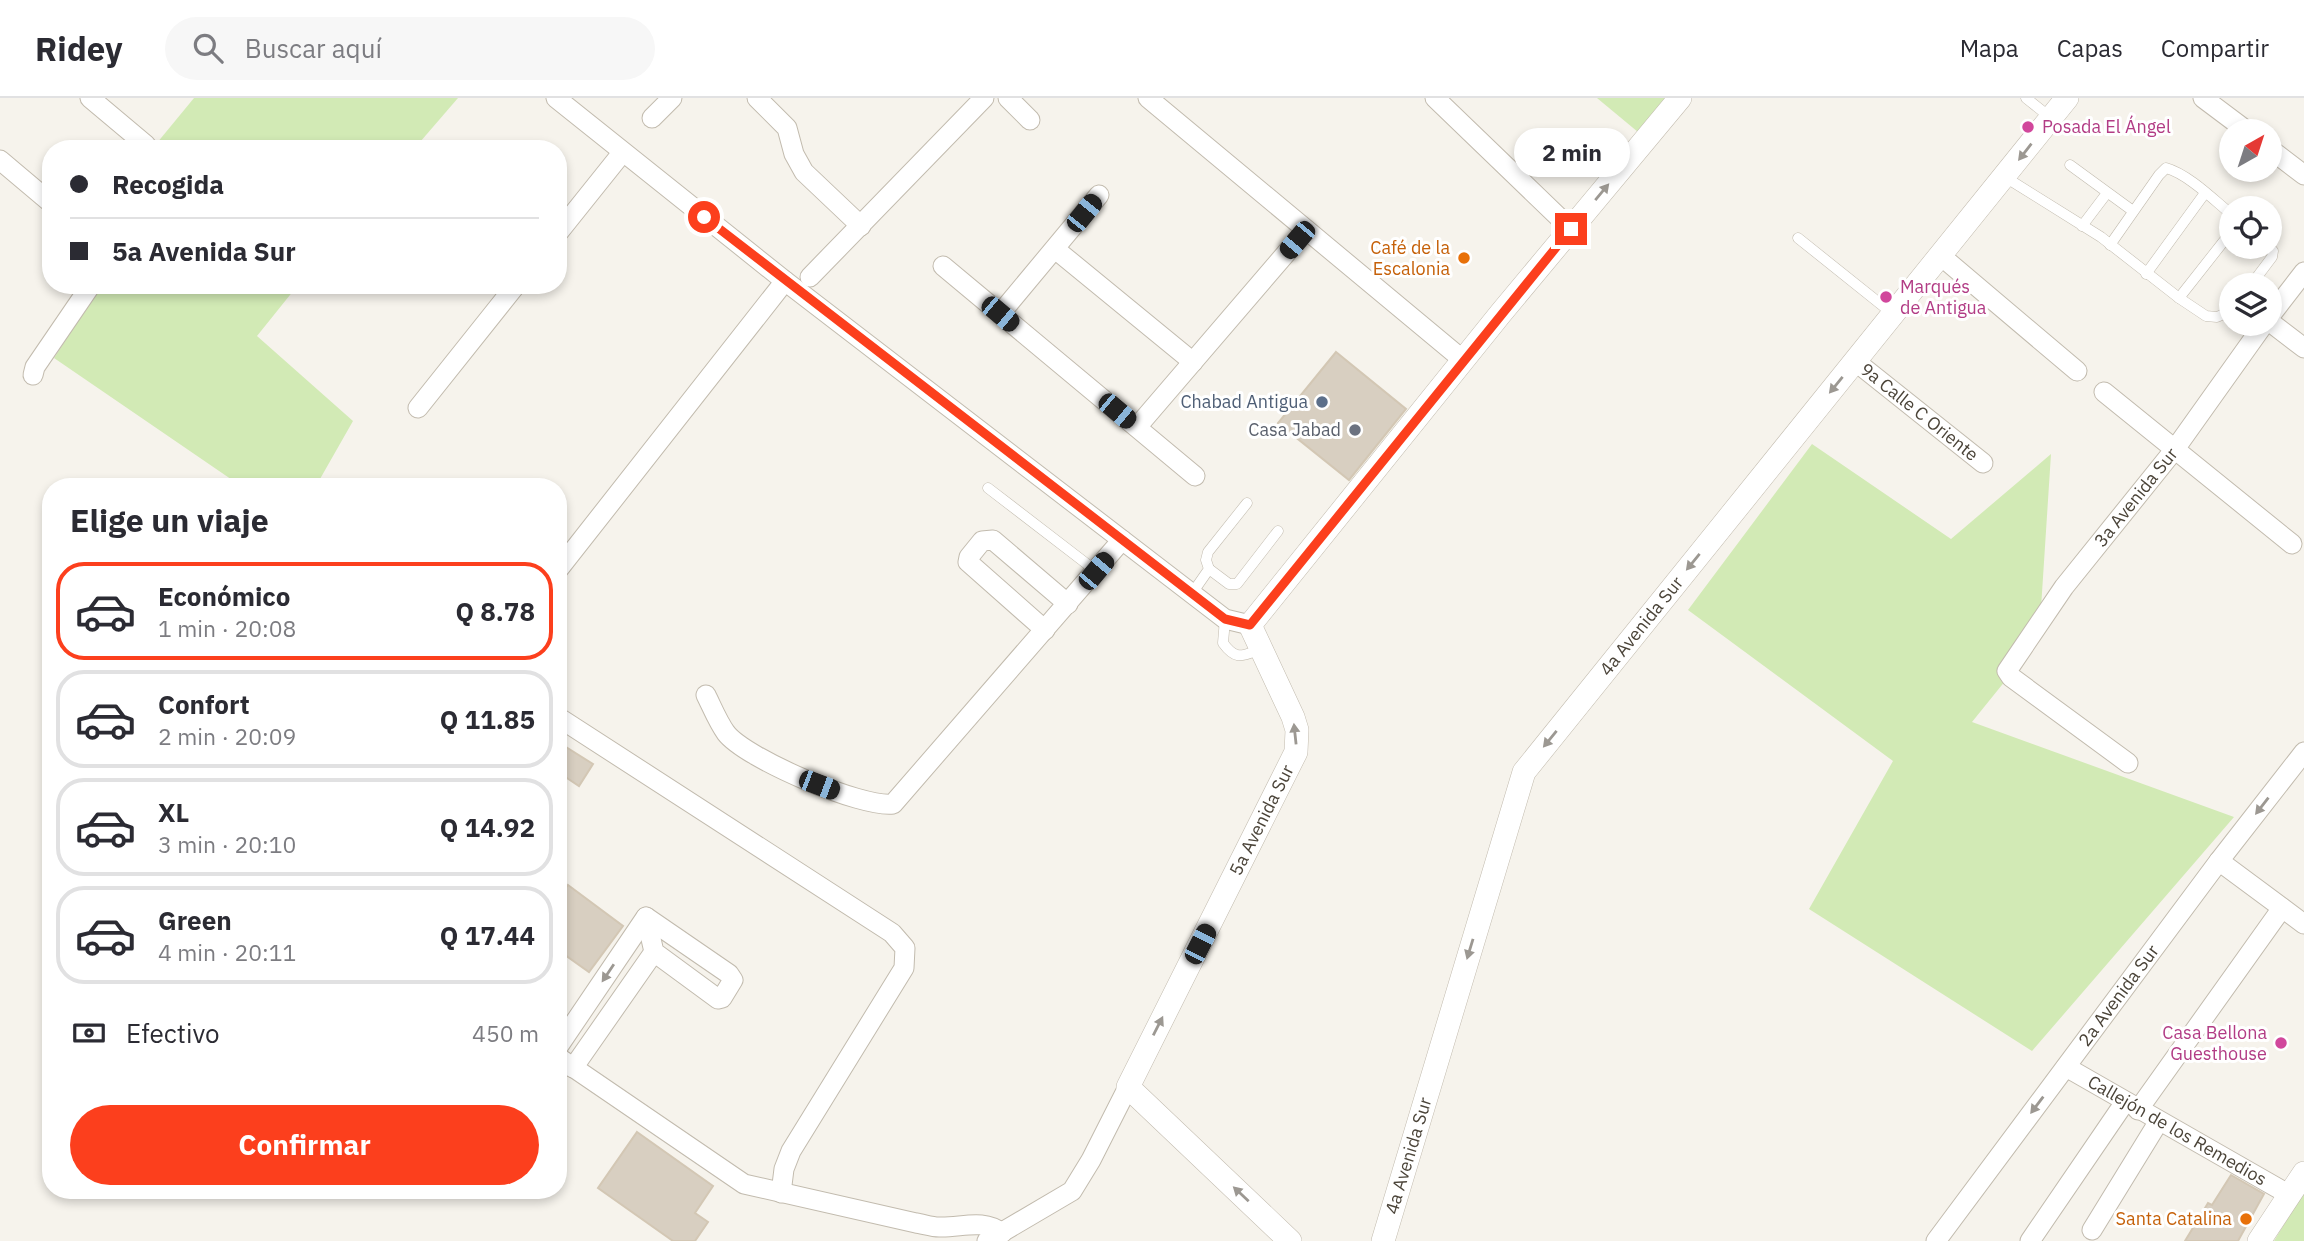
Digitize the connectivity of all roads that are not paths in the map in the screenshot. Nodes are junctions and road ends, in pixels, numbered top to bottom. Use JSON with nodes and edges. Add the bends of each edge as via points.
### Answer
{"nodes":[{"id":1,"x":90,"y":98,"type":"edge"},
{"id":2,"x":556,"y":98,"type":"edge"},
{"id":3,"x":673,"y":98,"type":"edge"},
{"id":4,"x":757,"y":98,"type":"edge"},
{"id":5,"x":984,"y":98,"type":"edge"},
{"id":6,"x":1008,"y":98,"type":"edge"},
{"id":7,"x":1148,"y":98,"type":"edge"},
{"id":8,"x":1436,"y":98,"type":"edge"},
{"id":9,"x":1680,"y":98,"type":"edge"},
{"id":10,"x":2026,"y":98,"type":"edge"},
{"id":11,"x":2067,"y":98,"type":"edge"},
{"id":12,"x":2203,"y":98,"type":"edge"},
{"id":13,"x":652,"y":118,"type":"dead end"},
{"id":14,"x":2051,"y":118,"type":"junction"},
{"id":15,"x":2231,"y":119,"type":"edge"},
{"id":16,"x":1030,"y":120,"type":"dead end"},
{"id":17,"x":140,"y":140,"type":"edge"},
{"id":18,"x":622,"y":153,"type":"junction"},
{"id":19,"x":2282,"y":158,"type":"edge"},
{"id":20,"x":0,"y":160,"type":"edge"},
{"id":21,"x":2070,"y":165,"type":"dead end"},
{"id":22,"x":2304,"y":175,"type":"edge"},
{"id":23,"x":2005,"y":177,"type":"junction"},
{"id":24,"x":2205,"y":192,"type":"junction"},
{"id":25,"x":2107,"y":193,"type":"junction"},
{"id":26,"x":42,"y":195,"type":"edge"},
{"id":27,"x":1099,"y":195,"type":"dead end"},
{"id":28,"x":2219,"y":204,"type":"edge"},
{"id":29,"x":2133,"y":211,"type":"junction"},
{"id":30,"x":567,"y":222,"type":"edge"},
{"id":31,"x":861,"y":226,"type":"junction"},
{"id":32,"x":2082,"y":226,"type":"junction"},
{"id":33,"x":1571,"y":229,"type":"junction"},
{"id":34,"x":1306,"y":230,"type":"junction"},
{"id":35,"x":1798,"y":238,"type":"dead end"},
{"id":36,"x":2110,"y":245,"type":"junction"},
{"id":37,"x":2219,"y":247,"type":"edge"},
{"id":38,"x":1055,"y":248,"type":"junction"},
{"id":39,"x":1941,"y":256,"type":"junction"},
{"id":40,"x":2270,"y":259,"type":"edge"},
{"id":41,"x":943,"y":266,"type":"dead end"},
{"id":42,"x":2304,"y":272,"type":"edge"},
{"id":43,"x":2259,"y":273,"type":"edge"},
{"id":44,"x":2146,"y":274,"type":"junction"},
{"id":45,"x":810,"y":277,"type":"dead end"},
{"id":46,"x":785,"y":281,"type":"junction"},
{"id":47,"x":85,"y":294,"type":"edge"},
{"id":48,"x":509,"y":294,"type":"edge"},
{"id":49,"x":2179,"y":298,"type":"junction"},
{"id":50,"x":2282,"y":302,"type":"edge"},
{"id":51,"x":1000,"y":314,"type":"junction"},
{"id":52,"x":1893,"y":314,"type":"junction"},
{"id":53,"x":2219,"y":316,"type":"edge"},
{"id":54,"x":2282,"y":329,"type":"edge"},
{"id":55,"x":2255,"y":336,"type":"edge"},
{"id":56,"x":2304,"y":348,"type":"edge"},
{"id":57,"x":1463,"y":360,"type":"junction"},
{"id":58,"x":1193,"y":362,"type":"junction"},
{"id":59,"x":1855,"y":362,"type":"junction"},
{"id":60,"x":2077,"y":371,"type":"dead end"},
{"id":61,"x":33,"y":375,"type":"dead end"},
{"id":62,"x":2104,"y":392,"type":"dead end"},
{"id":63,"x":418,"y":408,"type":"dead end"},
{"id":64,"x":1137,"y":428,"type":"junction"},
{"id":65,"x":2175,"y":449,"type":"junction"},
{"id":66,"x":1983,"y":463,"type":"dead end"},
{"id":67,"x":1195,"y":476,"type":"dead end"},
{"id":68,"x":988,"y":488,"type":"dead end"},
{"id":69,"x":1247,"y":503,"type":"dead end"},
{"id":70,"x":1278,"y":531,"type":"dead end"},
{"id":71,"x":1122,"y":540,"type":"junction"},
{"id":72,"x":2291,"y":544,"type":"dead end"},
{"id":73,"x":567,"y":559,"type":"edge"},
{"id":74,"x":1209,"y":569,"type":"junction"},
{"id":75,"x":1096,"y":571,"type":"junction"},
{"id":76,"x":1192,"y":592,"type":"junction"},
{"id":77,"x":1068,"y":604,"type":"junction"},
{"id":78,"x":1225,"y":619,"type":"junction"},
{"id":79,"x":1250,"y":625,"type":"junction"},
{"id":80,"x":1045,"y":630,"type":"junction"},
{"id":81,"x":1261,"y":649,"type":"junction"},
{"id":82,"x":706,"y":695,"type":"dead end"},
{"id":83,"x":567,"y":723,"type":"edge"},
{"id":84,"x":2304,"y":752,"type":"edge"},
{"id":85,"x":2128,"y":763,"type":"dead end"},
{"id":86,"x":2220,"y":861,"type":"junction"},
{"id":87,"x":2282,"y":908,"type":"junction"},
{"id":88,"x":646,"y":917,"type":"junction"},
{"id":89,"x":2304,"y":924,"type":"edge"},
{"id":90,"x":654,"y":952,"type":"junction"},
{"id":91,"x":567,"y":1033,"type":"edge"},
{"id":92,"x":567,"y":1061,"type":"edge"},
{"id":93,"x":567,"y":1063,"type":"edge"},
{"id":94,"x":2066,"y":1067,"type":"junction"},
{"id":95,"x":1128,"y":1087,"type":"junction"},
{"id":96,"x":2132,"y":1106,"type":"junction"},
{"id":97,"x":2159,"y":1121,"type":"junction"},
{"id":98,"x":2304,"y":1173,"type":"edge"},
{"id":99,"x":781,"y":1193,"type":"junction"},
{"id":100,"x":2294,"y":1196,"type":"junction"},
{"id":101,"x":2092,"y":1230,"type":"dead end"},
{"id":102,"x":995,"y":1237,"type":"edge"},
{"id":103,"x":1290,"y":1241,"type":"edge"},
{"id":104,"x":1382,"y":1241,"type":"edge"},
{"id":105,"x":1936,"y":1241,"type":"edge"},
{"id":106,"x":2030,"y":1241,"type":"edge"},
{"id":107,"x":2259,"y":1241,"type":"edge"}],
"edges":[{"from":1,"to":17,"type":"street"},
{"from":2,"to":18,"type":"street"},
{"from":3,"to":13,"type":"street"},
{"from":4,"to":31,"type":"street","via":[[787,128],[793,154],[804,172]]},
{"from":5,"to":31,"type":"street"},
{"from":6,"to":16,"type":"street"},
{"from":7,"to":34,"type":"street"},
{"from":8,"to":33,"type":"street"},
{"from":33,"to":9,"type":"street","one_way":true},
{"from":10,"to":14,"type":"lane"},
{"from":11,"to":14,"type":"street","name":"4a Avenida Sur"},
{"from":12,"to":15,"type":"street"},
{"from":14,"to":23,"type":"street","name":"4a Avenida Sur","one_way":true},
{"from":18,"to":30,"type":"street"},
{"from":18,"to":46,"type":"street"},
{"from":19,"to":22,"type":"street"},
{"from":20,"to":26,"type":"street"},
{"from":21,"to":25,"type":"lane"},
{"from":23,"to":32,"type":"lane"},
{"from":23,"to":39,"type":"street","name":"4a Avenida Sur"},
{"from":24,"to":28,"type":"lane"},
{"from":24,"to":29,"type":"lane","via":[[2166,168]]},
{"from":24,"to":44,"type":"lane"},
{"from":25,"to":29,"type":"lane"},
{"from":25,"to":32,"type":"lane"},
{"from":27,"to":38,"type":"street"},
{"from":29,"to":36,"type":"lane"},
{"from":31,"to":45,"type":"street"},
{"from":32,"to":36,"type":"lane"},
{"from":33,"to":57,"type":"street"},
{"from":34,"to":57,"type":"street"},
{"from":34,"to":58,"type":"street"},
{"from":35,"to":52,"type":"lane"},
{"from":36,"to":44,"type":"lane"},
{"from":37,"to":49,"type":"lane"},
{"from":38,"to":51,"type":"street"},
{"from":38,"to":58,"type":"street"},
{"from":39,"to":52,"type":"street","name":"4a Avenida Sur"},
{"from":39,"to":60,"type":"street"},
{"from":40,"to":43,"type":"lane"},
{"from":41,"to":51,"type":"street"},
{"from":42,"to":50,"type":"street"},
{"from":44,"to":49,"type":"lane"},
{"from":46,"to":71,"type":"street"},
{"from":46,"to":73,"type":"street"},
{"from":47,"to":61,"type":"street"},
{"from":48,"to":63,"type":"street"},
{"from":49,"to":53,"type":"lane","via":[[2206,316]]},
{"from":51,"to":64,"type":"street"},
{"from":52,"to":59,"type":"street","name":"4a Avenida Sur"},
{"from":54,"to":56,"type":"street"},
{"from":55,"to":65,"type":"street","name":"3a Avenida Sur"},
{"from":57,"to":79,"type":"street"},
{"from":58,"to":64,"type":"street"},
{"from":59,"to":66,"type":"street","name":"9a Calle C Oriente"},
{"from":59,"to":104,"type":"street","name":"4a Avenida Sur","one_way":true,"via":[[1524,772]]},
{"from":62,"to":65,"type":"street"},
{"from":64,"to":67,"type":"street"},
{"from":65,"to":72,"type":"street"},
{"from":65,"to":85,"type":"street","name":"3a Avenida Sur","via":[[2064,587],[2007,671]]},
{"from":68,"to":75,"type":"lane"},
{"from":69,"to":74,"type":"lane","via":[[1208,552]]},
{"from":70,"to":74,"type":"lane","via":[[1237,584],[1229,584]]},
{"from":71,"to":75,"type":"street"},
{"from":71,"to":76,"type":"street"},
{"from":74,"to":76,"type":"lane"},
{"from":75,"to":77,"type":"street"},
{"from":76,"to":78,"type":"street"},
{"from":77,"to":80,"type":"street"},
{"from":77,"to":80,"type":"street","via":[[993,540],[982,541],[968,562]]},
{"from":78,"to":79,"type":"street"},
{"from":78,"to":81,"type":"lane","via":[[1223,643],[1230,653],[1241,656]]},
{"from":79,"to":81,"type":"street","name":"5a Avenida Sur"},
{"from":80,"to":82,"type":"street","via":[[893,804],[883,806],[781,771],[727,734]]},
{"from":95,"to":81,"type":"street","name":"5a Avenida Sur","one_way":true,"via":[[1296,752],[1297,730]]},
{"from":83,"to":99,"type":"street","via":[[892,933],[905,948],[904,968],[791,1151]]},
{"from":84,"to":86,"type":"street","name":"2a Avenida Sur","one_way":true},
{"from":86,"to":87,"type":"street"},
{"from":86,"to":94,"type":"street","name":"2a Avenida Sur"},
{"from":87,"to":89,"type":"street"},
{"from":87,"to":96,"type":"street"},
{"from":88,"to":90,"type":"street"},
{"from":88,"to":90,"type":"street","via":[[729,974],[732,984],[718,999]]},
{"from":88,"to":91,"type":"street","one_way":true},
{"from":90,"to":92,"type":"street"},
{"from":93,"to":99,"type":"street","via":[[744,1184]]},
{"from":94,"to":96,"type":"street","name":"Callejón de los Remedios"},
{"from":94,"to":105,"type":"street","name":"2a Avenida Sur","one_way":true},
{"from":95,"to":102,"type":"street","name":"5a Avenida Sur","via":[[1072,1191]]},
{"from":103,"to":95,"type":"street","one_way":true},
{"from":96,"to":97,"type":"street","name":"Callejón de los Remedios"},
{"from":96,"to":106,"type":"street"},
{"from":97,"to":100,"type":"street","name":"Callejón de los Remedios"},
{"from":97,"to":101,"type":"street"},
{"from":98,"to":100,"type":"street"},
{"from":99,"to":102,"type":"street","via":[[940,1227],[983,1224],[995,1227]]},
{"from":100,"to":107,"type":"street"}]}
